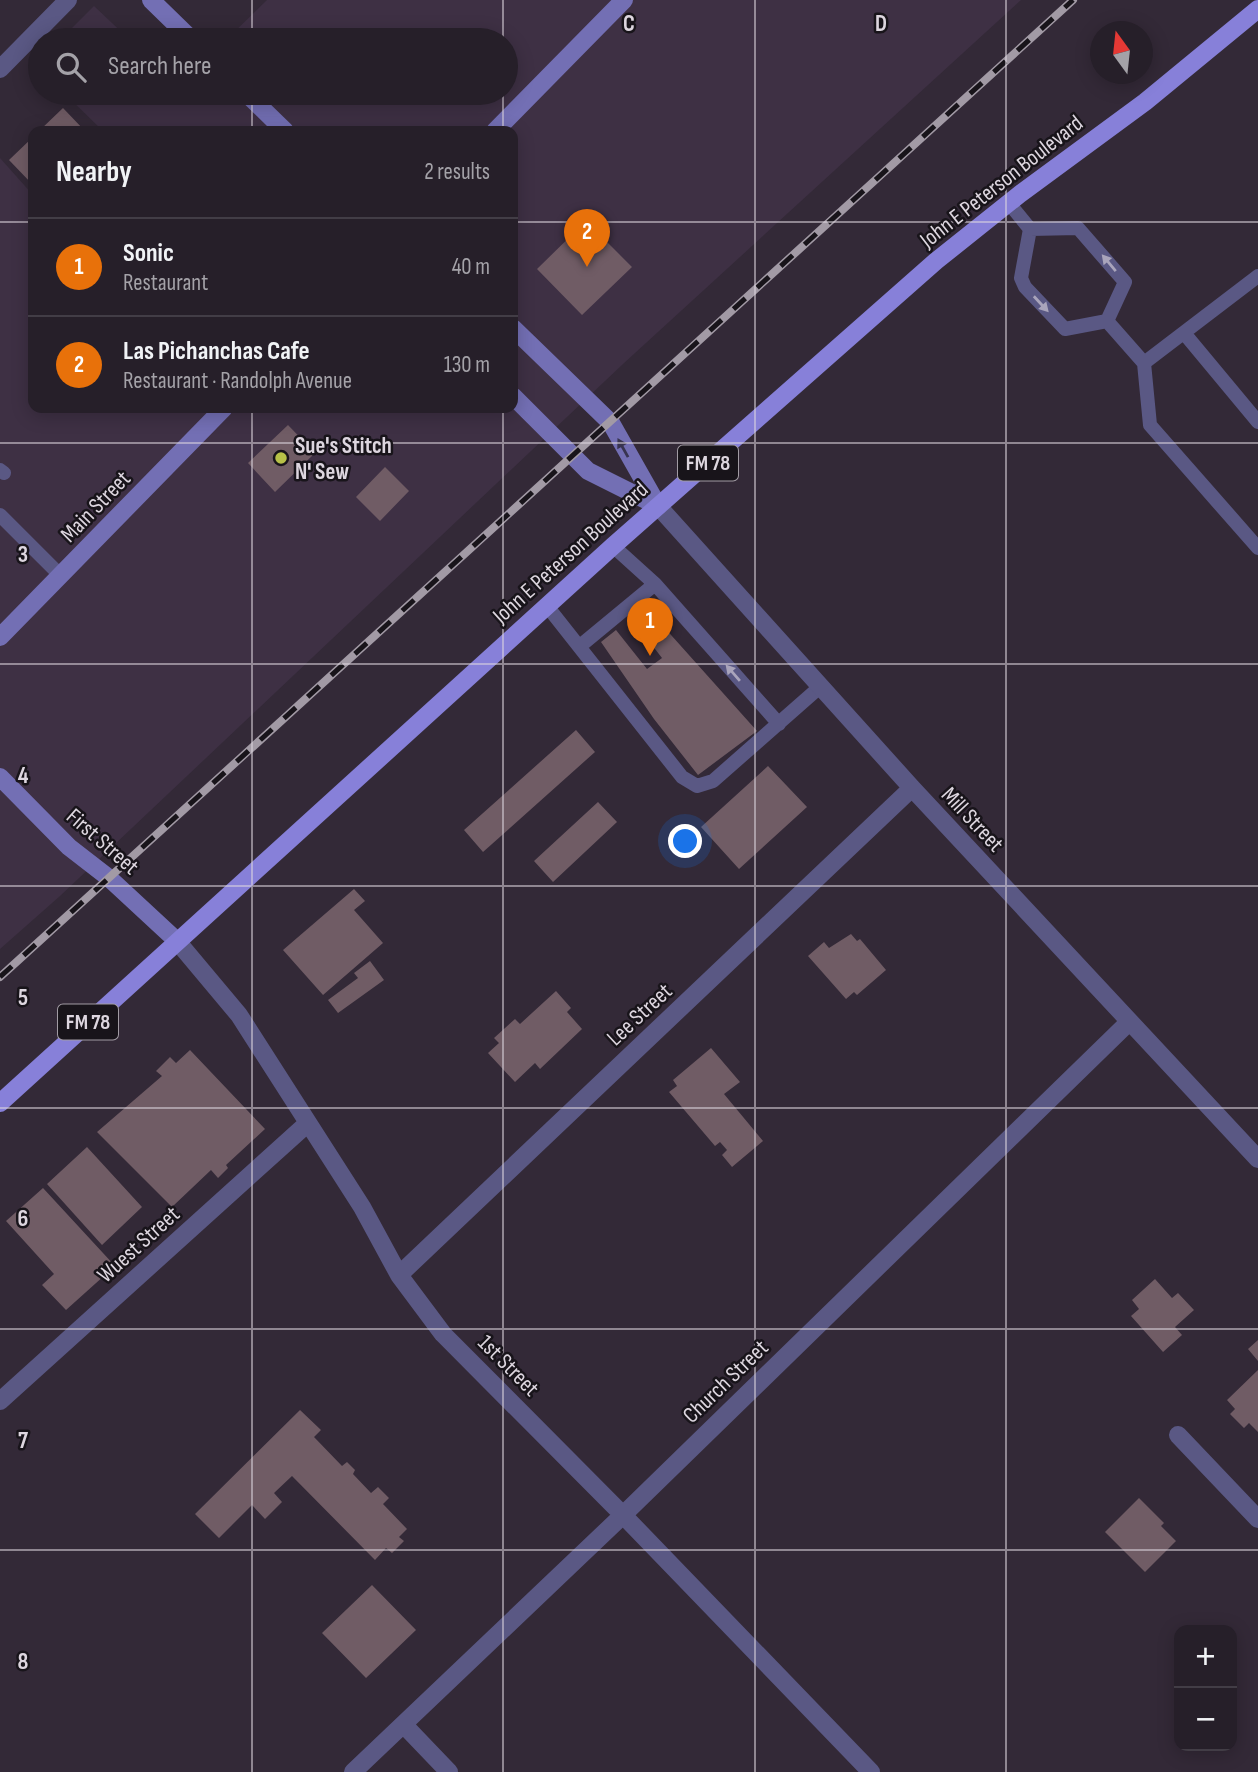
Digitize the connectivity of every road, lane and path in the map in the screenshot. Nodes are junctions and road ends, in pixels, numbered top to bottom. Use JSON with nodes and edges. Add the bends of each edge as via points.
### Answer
{"nodes":[{"id":1,"x":68,"y":0,"type":"edge"},
{"id":2,"x":151,"y":0,"type":"edge"},
{"id":3,"x":624,"y":0,"type":"edge"},
{"id":4,"x":1258,"y":9,"type":"edge"},
{"id":5,"x":40,"y":28,"type":"edge"},
{"id":6,"x":180,"y":28,"type":"edge"},
{"id":7,"x":28,"y":41,"type":"edge"},
{"id":8,"x":0,"y":69,"type":"edge"},
{"id":9,"x":258,"y":105,"type":"edge"},
{"id":10,"x":280,"y":126,"type":"edge"},
{"id":11,"x":500,"y":126,"type":"edge"},
{"id":12,"x":1009,"y":202,"type":"junction"},
{"id":13,"x":1030,"y":229,"type":"junction"},
{"id":14,"x":1258,"y":276,"type":"edge"},
{"id":15,"x":1107,"y":321,"type":"junction"},
{"id":16,"x":518,"y":333,"type":"edge"},
{"id":17,"x":1184,"y":333,"type":"junction"},
{"id":18,"x":1144,"y":363,"type":"junction"},
{"id":19,"x":518,"y":401,"type":"edge"},
{"id":20,"x":219,"y":413,"type":"edge"},
{"id":21,"x":1258,"y":422,"type":"edge"},
{"id":22,"x":659,"y":506,"type":"junction"},
{"id":23,"x":0,"y":515,"type":"edge"},
{"id":24,"x":613,"y":546,"type":"junction"},
{"id":25,"x":1258,"y":548,"type":"edge"},
{"id":26,"x":61,"y":576,"type":"junction"},
{"id":27,"x":655,"y":584,"type":"junction"},
{"id":28,"x":547,"y":606,"type":"junction"},
{"id":29,"x":0,"y":637,"type":"edge"},
{"id":30,"x":580,"y":646,"type":"junction"},
{"id":31,"x":821,"y":687,"type":"junction"},
{"id":32,"x":779,"y":724,"type":"junction"},
{"id":33,"x":0,"y":777,"type":"edge"},
{"id":34,"x":912,"y":788,"type":"junction"},
{"id":35,"x":177,"y":941,"type":"junction"},
{"id":36,"x":1129,"y":1021,"type":"junction"},
{"id":37,"x":0,"y":1103,"type":"edge"},
{"id":38,"x":308,"y":1123,"type":"junction"},
{"id":39,"x":1258,"y":1159,"type":"edge"},
{"id":40,"x":399,"y":1275,"type":"junction"},
{"id":41,"x":0,"y":1401,"type":"edge"},
{"id":42,"x":1178,"y":1435,"type":"dead end"},
{"id":43,"x":623,"y":1515,"type":"junction"},
{"id":44,"x":1258,"y":1519,"type":"edge"},
{"id":45,"x":404,"y":1725,"type":"junction"},
{"id":46,"x":353,"y":1772,"type":"edge"},
{"id":47,"x":449,"y":1772,"type":"edge"},
{"id":48,"x":871,"y":1772,"type":"edge"}],
"edges":[{"from":1,"to":5,"type":"street"},
{"from":2,"to":6,"type":"street"},
{"from":3,"to":11,"type":"street"},
{"from":4,"to":12,"type":"main road","name":"John E Peterson Boulevard","number":"FM 78","via":[[1145,102]]},
{"from":7,"to":8,"type":"street"},
{"from":9,"to":10,"type":"street"},
{"from":12,"to":13,"type":"lane"},
{"from":12,"to":22,"type":"main road","name":"John E Peterson Boulevard","number":"FM 78"},
{"from":13,"to":15,"type":"lane","one_way":true,"via":[[1021,278],[1025,287],[1065,329]]},
{"from":15,"to":13,"type":"lane","one_way":true,"via":[[1125,282],[1078,228]]},
{"from":14,"to":17,"type":"lane"},
{"from":15,"to":18,"type":"lane"},
{"from":22,"to":16,"type":"street","one_way":true,"via":[[611,423]]},
{"from":17,"to":18,"type":"lane"},
{"from":17,"to":21,"type":"lane"},
{"from":18,"to":25,"type":"lane","via":[[1150,425]]},
{"from":19,"to":22,"type":"street","via":[[588,471]]},
{"from":20,"to":26,"type":"street","name":"Main Street"},
{"from":22,"to":24,"type":"main road","name":"John E Peterson Boulevard","number":"FM 78"},
{"from":22,"to":31,"type":"street","name":"Mill Street"},
{"from":23,"to":26,"type":"lane"},
{"from":24,"to":27,"type":"lane"},
{"from":24,"to":28,"type":"main road","name":"John E Peterson Boulevard","number":"FM 78"},
{"from":26,"to":29,"type":"street","name":"Main Street"},
{"from":27,"to":30,"type":"lane"},
{"from":32,"to":27,"type":"lane","one_way":true},
{"from":28,"to":30,"type":"lane"},
{"from":28,"to":35,"type":"main road","name":"John E Peterson Boulevard","number":"FM 78"},
{"from":30,"to":32,"type":"lane","via":[[682,777],[697,786],[713,780]]},
{"from":31,"to":32,"type":"lane"},
{"from":31,"to":34,"type":"street","name":"Mill Street"},
{"from":33,"to":35,"type":"street","name":"First Street","via":[[69,847]]},
{"from":34,"to":36,"type":"street","name":"Mill Street"},
{"from":34,"to":40,"type":"street","name":"Lee Street"},
{"from":35,"to":37,"type":"main road","name":"John E Peterson Boulevard","number":"FM 78"},
{"from":35,"to":38,"type":"street","name":"1st Street","via":[[239,1015]]},
{"from":36,"to":39,"type":"street","name":"Mill Street"},
{"from":36,"to":43,"type":"street","name":"Church Street"},
{"from":38,"to":40,"type":"street","name":"1st Street"},
{"from":38,"to":41,"type":"street","name":"Wuest Street"},
{"from":40,"to":43,"type":"street","name":"1st Street","via":[[443,1334]]},
{"from":42,"to":44,"type":"street"},
{"from":43,"to":45,"type":"street","name":"Church Street"},
{"from":43,"to":48,"type":"street","name":"1st Street"},
{"from":45,"to":46,"type":"street","name":"Church Street"},
{"from":45,"to":47,"type":"street"}]}
